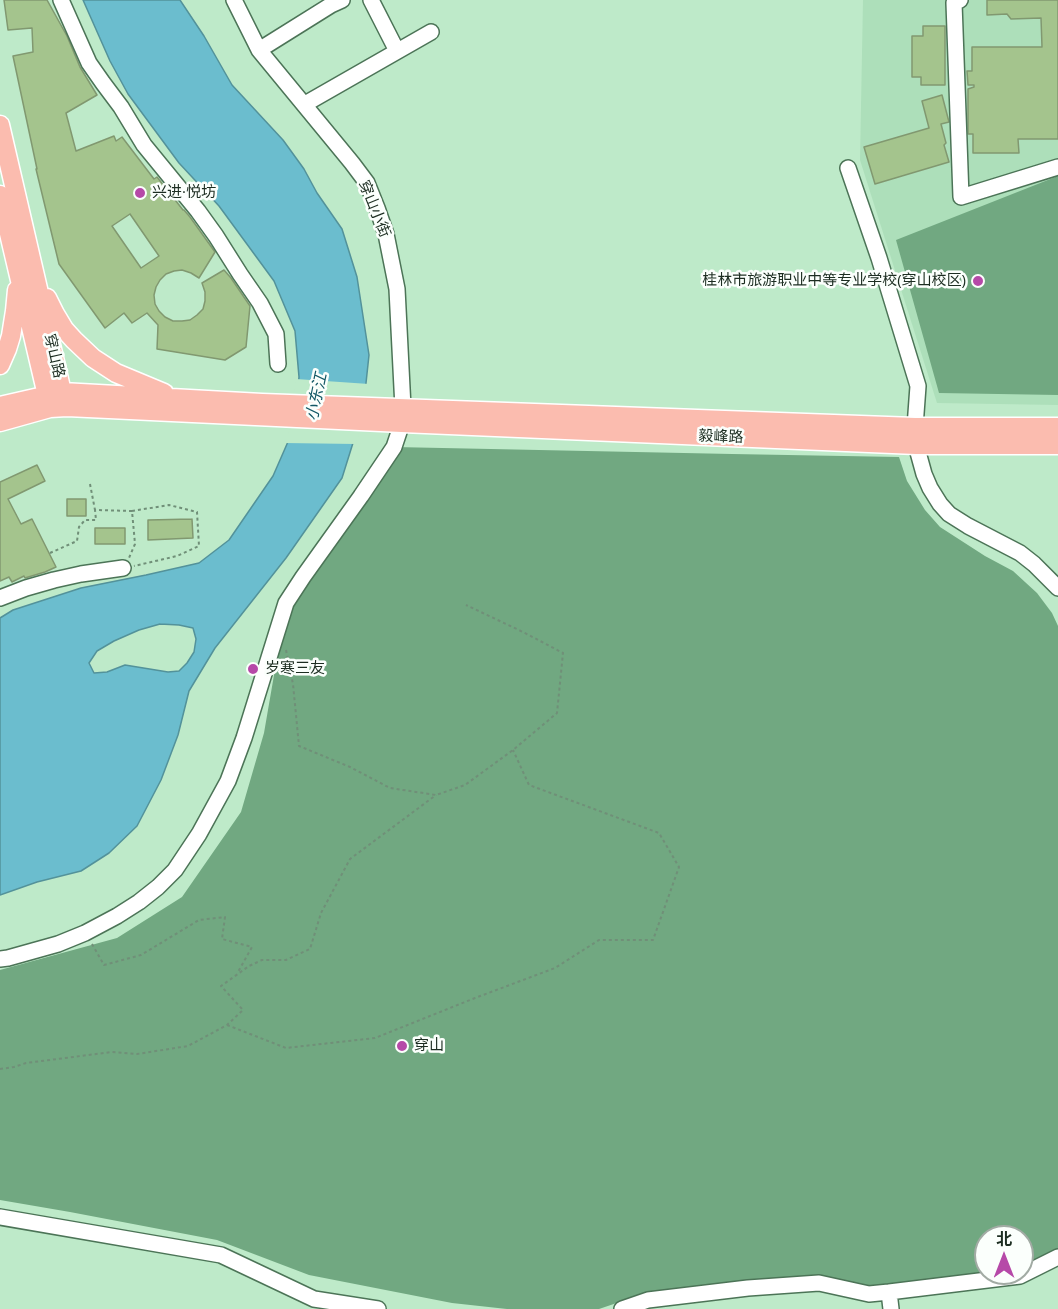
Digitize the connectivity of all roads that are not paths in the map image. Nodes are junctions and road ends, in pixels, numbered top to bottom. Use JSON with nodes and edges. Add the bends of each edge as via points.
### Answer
{"nodes":[{"id":1,"x":61,"y":0,"type":"edge"},
{"id":2,"x":234,"y":0,"type":"edge"},
{"id":3,"x":342,"y":0,"type":"edge"},
{"id":4,"x":370,"y":0,"type":"edge"},
{"id":5,"x":960,"y":0,"type":"edge"},
{"id":6,"x":431,"y":32,"type":"dead end"},
{"id":7,"x":260,"y":50,"type":"junction"},
{"id":8,"x":397,"y":51,"type":"junction"},
{"id":9,"x":305,"y":104,"type":"junction"},
{"id":10,"x":0,"y":125,"type":"edge"},
{"id":11,"x":1058,"y":167,"type":"edge"},
{"id":12,"x":848,"y":168,"type":"dead end"},
{"id":13,"x":0,"y":195,"type":"edge"},
{"id":14,"x":26,"y":272,"type":"junction"},
{"id":15,"x":278,"y":364,"type":"dead end"},
{"id":16,"x":0,"y":365,"type":"edge"},
{"id":17,"x":180,"y":399,"type":"junction"},
{"id":18,"x":56,"y":400,"type":"junction"},
{"id":19,"x":0,"y":406,"type":"edge"},
{"id":20,"x":262,"y":410,"type":"junction"},
{"id":21,"x":394,"y":415,"type":"junction"},
{"id":22,"x":0,"y":422,"type":"edge"},
{"id":23,"x":1058,"y":427,"type":"edge"},
{"id":24,"x":916,"y":436,"type":"junction"},
{"id":25,"x":1058,"y":444,"type":"edge"},
{"id":26,"x":1036,"y":566,"type":"junction"},
{"id":27,"x":123,"y":568,"type":"road end"},
{"id":28,"x":1058,"y":573,"type":"edge"},
{"id":29,"x":1058,"y":588,"type":"edge"},
{"id":30,"x":0,"y":598,"type":"edge"},
{"id":31,"x":0,"y":959,"type":"edge"},
{"id":32,"x":0,"y":1217,"type":"edge"},
{"id":33,"x":1058,"y":1257,"type":"edge"},
{"id":34,"x":889,"y":1292,"type":"junction"},
{"id":35,"x":378,"y":1309,"type":"edge"},
{"id":36,"x":622,"y":1309,"type":"edge"},
{"id":37,"x":891,"y":1309,"type":"edge"}],
"edges":[{"from":1,"to":15,"type":"street","via":[[89,63],[144,145],[210,227],[260,303],[276,334]]},
{"from":2,"to":7,"type":"street","name":"穿山小街"},
{"from":3,"to":7,"type":"street"},
{"from":4,"to":8,"type":"street"},
{"from":5,"to":11,"type":"street","via":[[954,3],[961,197]]},
{"from":6,"to":8,"type":"street"},
{"from":7,"to":9,"type":"street","name":"穿山小街"},
{"from":8,"to":9,"type":"street"},
{"from":9,"to":21,"type":"street","name":"穿山小街","via":[[367,183],[386,234],[397,289]]},
{"from":10,"to":14,"type":"main road","name":"穿山路"},
{"from":12,"to":24,"type":"street","via":[[918,386]]},
{"from":13,"to":14,"type":"main road","name":"穿山路"},
{"from":14,"to":16,"type":"main road"},
{"from":14,"to":17,"type":"main road","via":[[64,328],[93,358],[127,379]]},
{"from":14,"to":18,"type":"main road","name":"穿山路"},
{"from":17,"to":18,"type":"main road","name":"穿山路"},
{"from":17,"to":20,"type":"main road","name":"穿山路"},
{"from":18,"to":19,"type":"main road"},
{"from":18,"to":20,"type":"main road"},
{"from":18,"to":22,"type":"main road"},
{"from":20,"to":21,"type":"main road","name":"毅峰路"},
{"from":21,"to":24,"type":"main road","name":"毅峰路"},
{"from":21,"to":31,"type":"street","via":[[394,447],[286,603],[228,781],[175,870],[117,916],[85,933]]},
{"from":23,"to":24,"type":"main road","name":"毅峰路"},
{"from":24,"to":25,"type":"main road","name":"毅峰路"},
{"from":24,"to":26,"type":"street","via":[[924,474],[949,514]]},
{"from":26,"to":28,"type":"street"},
{"from":26,"to":29,"type":"street"},
{"from":27,"to":30,"type":"street","via":[[54,580]]},
{"from":32,"to":35,"type":"street","via":[[220,1254],[314,1299]]},
{"from":33,"to":34,"type":"street","via":[[1020,1276]]},
{"from":34,"to":36,"type":"street","via":[[869,1294],[819,1283],[783,1285],[648,1300]]},
{"from":34,"to":37,"type":"street"}]}
